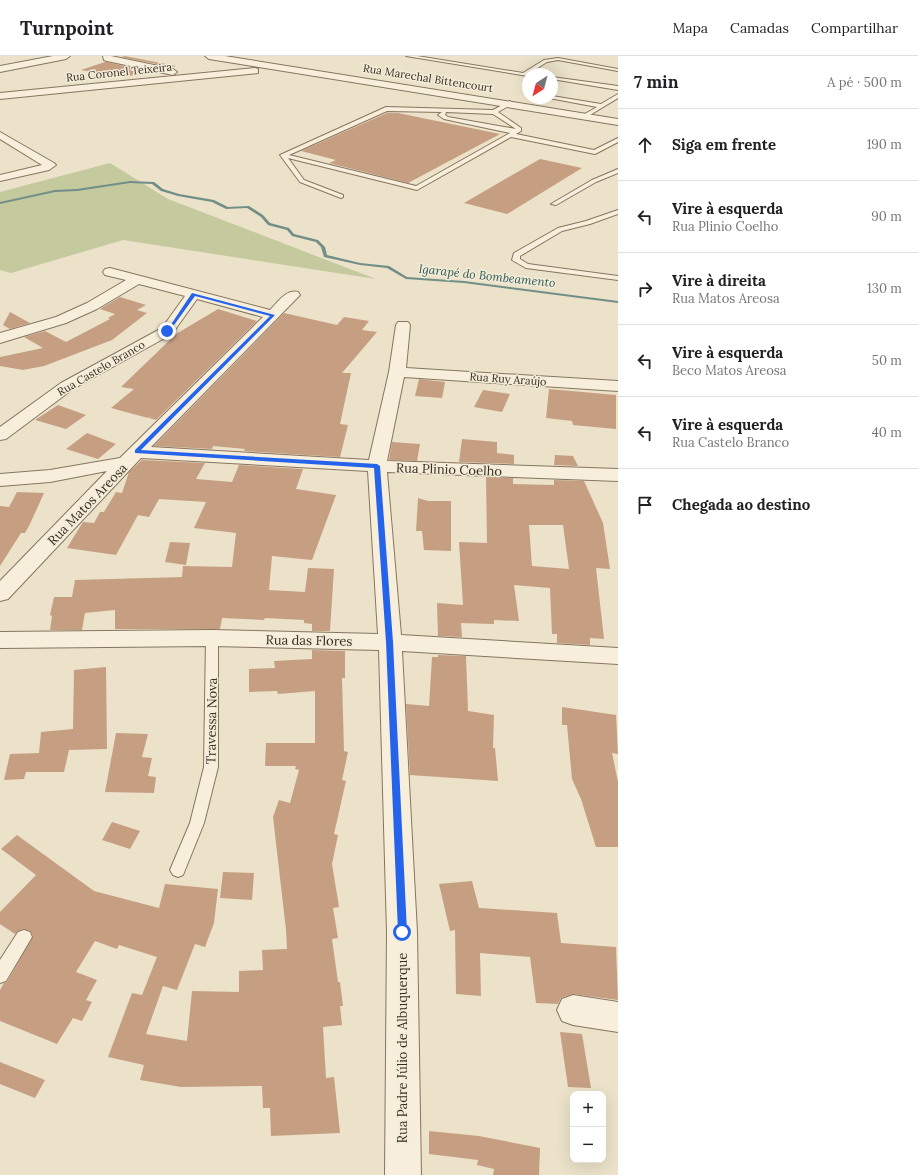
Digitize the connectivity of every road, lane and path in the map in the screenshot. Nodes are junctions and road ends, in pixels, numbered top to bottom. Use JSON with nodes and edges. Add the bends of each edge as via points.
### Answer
{"nodes":[{"id":1,"x":66,"y":56,"type":"edge"},
{"id":2,"x":107,"y":56,"type":"edge"},
{"id":3,"x":209,"y":56,"type":"edge"},
{"id":4,"x":408,"y":56,"type":"edge"},
{"id":5,"x":280,"y":58,"type":"dead end"},
{"id":6,"x":249,"y":61,"type":"junction"},
{"id":7,"x":234,"y":62,"type":"junction"},
{"id":8,"x":262,"y":63,"type":"junction"},
{"id":9,"x":288,"y":67,"type":"junction"},
{"id":10,"x":535,"y":68,"type":"edge"},
{"id":11,"x":608,"y":68,"type":"junction"},
{"id":12,"x":0,"y":69,"type":"edge"},
{"id":13,"x":618,"y":70,"type":"edge"},
{"id":14,"x":175,"y":72,"type":"junction"},
{"id":15,"x":522,"y":73,"type":"edge"},
{"id":16,"x":598,"y":75,"type":"dead end"},
{"id":17,"x":593,"y":78,"type":"dead end"},
{"id":18,"x":558,"y":79,"type":"edge"},
{"id":19,"x":562,"y":80,"type":"junction"},
{"id":20,"x":613,"y":80,"type":"dead end"},
{"id":21,"x":558,"y":82,"type":"edge"},
{"id":22,"x":587,"y":82,"type":"junction"},
{"id":23,"x":46,"y":83,"type":"dead end"},
{"id":24,"x":618,"y":88,"type":"edge"},
{"id":25,"x":0,"y":96,"type":"edge"},
{"id":26,"x":618,"y":96,"type":"edge"},
{"id":27,"x":558,"y":99,"type":"edge"},
{"id":28,"x":510,"y":103,"type":"junction"},
{"id":29,"x":605,"y":104,"type":"junction"},
{"id":30,"x":618,"y":104,"type":"edge"},
{"id":31,"x":449,"y":111,"type":"junction"},
{"id":32,"x":494,"y":112,"type":"junction"},
{"id":33,"x":585,"y":116,"type":"junction"},
{"id":34,"x":618,"y":122,"type":"edge"},
{"id":35,"x":513,"y":134,"type":"junction"},
{"id":36,"x":0,"y":135,"type":"edge"},
{"id":37,"x":618,"y":140,"type":"edge"},
{"id":38,"x":283,"y":155,"type":"junction"},
{"id":39,"x":618,"y":171,"type":"edge"},
{"id":40,"x":0,"y":178,"type":"edge"},
{"id":41,"x":341,"y":196,"type":"dead end"},
{"id":42,"x":554,"y":204,"type":"dead end"},
{"id":43,"x":618,"y":212,"type":"edge"},
{"id":44,"x":110,"y":272,"type":"dead end"},
{"id":45,"x":618,"y":278,"type":"edge"},
{"id":46,"x":138,"y":279,"type":"junction"},
{"id":47,"x":194,"y":294,"type":"junction"},
{"id":48,"x":293,"y":295,"type":"dead end"},
{"id":49,"x":273,"y":315,"type":"junction"},
{"id":50,"x":403,"y":325,"type":"dead end"},
{"id":51,"x":0,"y":338,"type":"edge"},
{"id":52,"x":398,"y":372,"type":"junction"},
{"id":53,"x":618,"y":386,"type":"edge"},
{"id":54,"x":0,"y":435,"type":"edge"},
{"id":55,"x":132,"y":457,"type":"junction"},
{"id":56,"x":377,"y":466,"type":"junction"},
{"id":57,"x":618,"y":475,"type":"edge"},
{"id":58,"x":0,"y":480,"type":"edge"},
{"id":59,"x":0,"y":594,"type":"edge"},
{"id":60,"x":212,"y":638,"type":"junction"},
{"id":61,"x":0,"y":640,"type":"edge"},
{"id":62,"x":390,"y":642,"type":"junction"},
{"id":63,"x":618,"y":656,"type":"edge"},
{"id":64,"x":178,"y":870,"type":"dead end"},
{"id":65,"x":24,"y":937,"type":"dead end"},
{"id":66,"x":0,"y":974,"type":"edge"},
{"id":67,"x":574,"y":1010,"type":"dead end"},
{"id":68,"x":618,"y":1017,"type":"edge"},
{"id":69,"x":402,"y":1175,"type":"edge"}],
"edges":[{"from":1,"to":12,"type":"street"},
{"from":2,"to":14,"type":"street"},
{"from":3,"to":7,"type":"street","name":"Rua Marechal Bittencourt"},
{"from":4,"to":15,"type":"lane"},
{"from":5,"to":6,"type":"street"},
{"from":6,"to":7,"type":"street","name":"Rua Marechal Bittencourt"},
{"from":6,"to":8,"type":"street","name":"Rua Marechal Bittencourt"},
{"from":7,"to":8,"type":"street"},
{"from":7,"to":14,"type":"street"},
{"from":8,"to":9,"type":"street","name":"Rua Marechal Bittencourt"},
{"from":9,"to":25,"type":"street","name":"Rua Coronel Teixeira"},
{"from":9,"to":28,"type":"street","name":"Rua Marechal Bittencourt"},
{"from":10,"to":11,"type":"lane","via":[[550,60],[566,60]]},
{"from":11,"to":13,"type":"lane"},
{"from":11,"to":16,"type":"lane"},
{"from":14,"to":23,"type":"street"},
{"from":17,"to":22,"type":"lane"},
{"from":18,"to":19,"type":"lane"},
{"from":19,"to":21,"type":"lane"},
{"from":19,"to":22,"type":"lane"},
{"from":20,"to":22,"type":"lane"},
{"from":22,"to":24,"type":"lane"},
{"from":26,"to":29,"type":"lane"},
{"from":27,"to":29,"type":"lane"},
{"from":28,"to":32,"type":"lane"},
{"from":28,"to":33,"type":"street","name":"Rua Marechal Bittencourt"},
{"from":29,"to":30,"type":"lane"},
{"from":29,"to":33,"type":"lane"},
{"from":31,"to":32,"type":"lane"},
{"from":31,"to":35,"type":"lane","via":[[441,115]]},
{"from":31,"to":38,"type":"lane","via":[[386,109]]},
{"from":32,"to":35,"type":"lane","via":[[519,129]]},
{"from":33,"to":34,"type":"street","name":"Rua Marechal Bittencourt"},
{"from":35,"to":37,"type":"lane","via":[[595,152]]},
{"from":35,"to":38,"type":"lane","via":[[417,188]]},
{"from":36,"to":40,"type":"street","via":[[50,165]]},
{"from":38,"to":41,"type":"lane","via":[[302,181]]},
{"from":39,"to":42,"type":"lane","via":[[594,181]]},
{"from":43,"to":45,"type":"lane","via":[[588,223],[560,229],[517,255],[516,260],[526,266]]},
{"from":44,"to":46,"type":"street"},
{"from":46,"to":47,"type":"street"},
{"from":46,"to":51,"type":"street","via":[[92,306],[61,320]]},
{"from":47,"to":49,"type":"street"},
{"from":47,"to":54,"type":"street","name":"Rua Castelo Branco","via":[[167,331],[67,386]]},
{"from":48,"to":49,"type":"street","name":"Rua Matos Areosa"},
{"from":49,"to":55,"type":"street","name":"Rua Matos Areosa"},
{"from":50,"to":52,"type":"street","name":"Rua Padre Júlio de Albuquerque"},
{"from":52,"to":53,"type":"street","name":"Rua Ruy Araújo"},
{"from":52,"to":56,"type":"street","name":"Rua Padre Júlio de Albuquerque"},
{"from":55,"to":56,"type":"street","name":"Rua Plinio Coelho"},
{"from":55,"to":58,"type":"street","name":"Rua Plinio Coelho","via":[[50,476]]},
{"from":55,"to":59,"type":"street","name":"Rua Matos Areosa"},
{"from":56,"to":57,"type":"street","name":"Rua Plinio Coelho"},
{"from":56,"to":62,"type":"street","name":"Rua Padre Júlio de Albuquerque"},
{"from":60,"to":61,"type":"street","name":"Rua das Flores"},
{"from":60,"to":62,"type":"street","name":"Rua das Flores"},
{"from":60,"to":64,"type":"lane","name":"Travessa Nova","via":[[211,767],[197,823]]},
{"from":62,"to":63,"type":"street","name":"Rua das Flores"},
{"from":62,"to":69,"type":"street","name":"Rua Padre Júlio de Albuquerque","via":[[402,932]]},
{"from":65,"to":66,"type":"lane"},
{"from":67,"to":68,"type":"street"}]}
